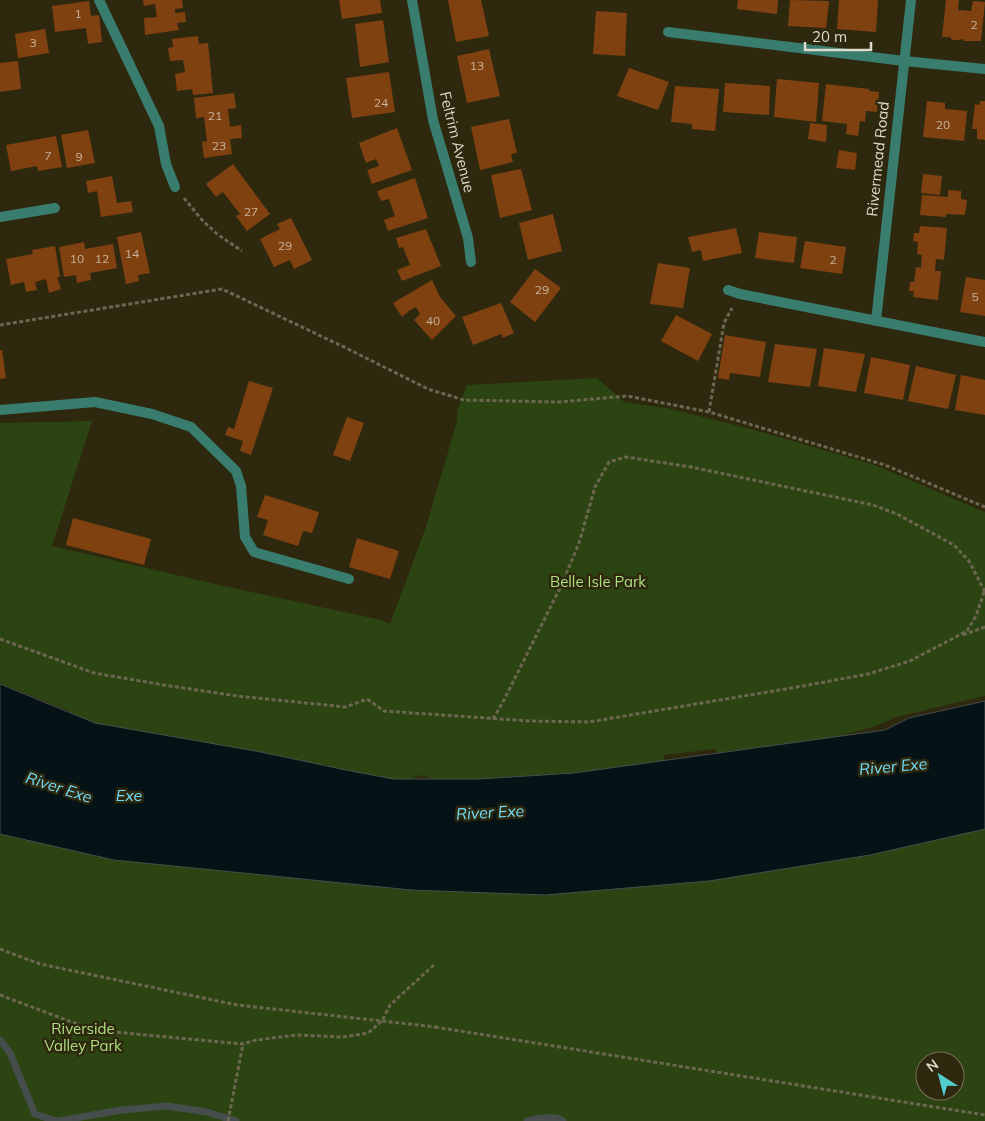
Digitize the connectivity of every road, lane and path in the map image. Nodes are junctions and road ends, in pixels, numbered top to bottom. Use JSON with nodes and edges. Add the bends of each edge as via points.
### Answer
{"nodes":[{"id":1,"x":99,"y":0,"type":"edge"},
{"id":2,"x":412,"y":0,"type":"edge"},
{"id":3,"x":911,"y":0,"type":"edge"},
{"id":4,"x":668,"y":32,"type":"dead end"},
{"id":5,"x":904,"y":61,"type":"junction"},
{"id":6,"x":985,"y":68,"type":"edge"},
{"id":7,"x":175,"y":187,"type":"joint"},
{"id":8,"x":55,"y":208,"type":"dead end"},
{"id":9,"x":0,"y":217,"type":"edge"},
{"id":10,"x":242,"y":251,"type":"dead end"},
{"id":11,"x":471,"y":262,"type":"dead end"},
{"id":12,"x":728,"y":290,"type":"dead end"},
{"id":13,"x":876,"y":321,"type":"junction"},
{"id":14,"x":724,"y":323,"type":"dead end"},
{"id":15,"x":0,"y":325,"type":"edge"},
{"id":16,"x":985,"y":342,"type":"edge"},
{"id":17,"x":0,"y":410,"type":"edge"},
{"id":18,"x":709,"y":412,"type":"junction"},
{"id":19,"x":985,"y":507,"type":"edge"},
{"id":20,"x":348,"y":579,"type":"dead end"},
{"id":21,"x":984,"y":592,"type":"edge"},
{"id":22,"x":985,"y":627,"type":"edge"},
{"id":23,"x":955,"y":638,"type":"junction"},
{"id":24,"x":0,"y":639,"type":"edge"},
{"id":25,"x":493,"y":719,"type":"junction"},
{"id":26,"x":0,"y":949,"type":"edge"},
{"id":27,"x":435,"y":964,"type":"dead end"},
{"id":28,"x":0,"y":995,"type":"edge"},
{"id":29,"x":382,"y":1021,"type":"junction"},
{"id":30,"x":243,"y":1044,"type":"junction"},
{"id":31,"x":985,"y":1115,"type":"edge"},
{"id":32,"x":228,"y":1121,"type":"edge"}],
"edges":[{"from":1,"to":7,"type":"street","via":[[159,126],[166,164]]},
{"from":2,"to":11,"type":"street","name":"Feltrim Avenue","via":[[433,120],[468,238]]},
{"from":3,"to":5,"type":"street","name":"Rivermead Road"},
{"from":4,"to":5,"type":"street"},
{"from":5,"to":6,"type":"street"},
{"from":5,"to":13,"type":"street","name":"Rivermead Road"},
{"from":7,"to":10,"type":"path","via":[[202,220]]},
{"from":8,"to":9,"type":"street"},
{"from":12,"to":13,"type":"street"},
{"from":13,"to":16,"type":"street"},
{"from":14,"to":18,"type":"path"},
{"from":15,"to":18,"type":"path","via":[[222,289],[428,389],[464,400],[559,402],[627,396]]},
{"from":17,"to":20,"type":"street","via":[[95,402],[152,414],[191,427],[236,471],[241,486],[245,537],[254,552]]},
{"from":18,"to":19,"type":"path","via":[[884,465]]},
{"from":21,"to":23,"type":"path","via":[[976,616],[967,630]]},
{"from":21,"to":25,"type":"path","via":[[969,560],[954,544],[897,514],[873,505],[691,467],[626,457],[609,462],[595,487],[579,542],[561,586]]},
{"from":22,"to":23,"type":"path"},
{"from":23,"to":25,"type":"path","via":[[910,662],[868,674],[803,686],[589,722]]},
{"from":24,"to":25,"type":"path","via":[[94,673],[164,685],[346,707],[367,700],[384,711]]},
{"from":26,"to":29,"type":"path","via":[[40,964],[237,1005]]},
{"from":27,"to":29,"type":"path","via":[[390,1005]]},
{"from":28,"to":30,"type":"path","via":[[93,1030]]},
{"from":29,"to":30,"type":"path","via":[[368,1033],[343,1037],[298,1035]]},
{"from":29,"to":31,"type":"path"},
{"from":30,"to":32,"type":"path"}]}
